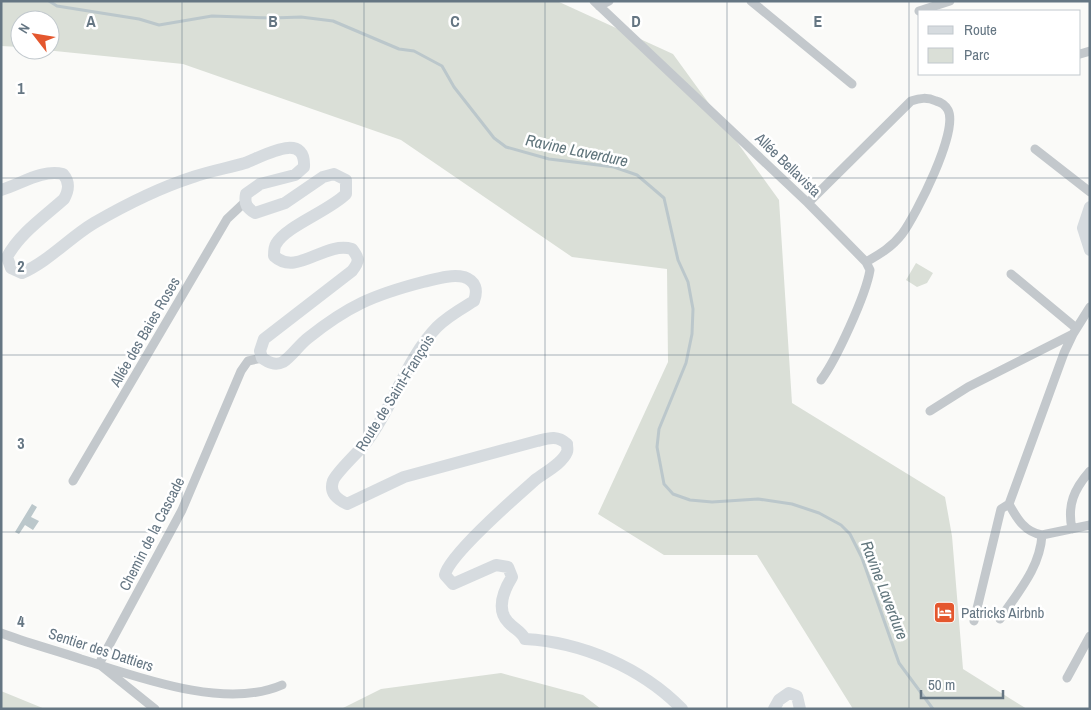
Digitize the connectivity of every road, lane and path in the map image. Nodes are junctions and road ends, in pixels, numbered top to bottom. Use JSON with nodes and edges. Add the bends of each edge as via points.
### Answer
{"nodes":[{"id":1,"x":608,"y":1,"type":"edge"},
{"id":2,"x":751,"y":1,"type":"edge"},
{"id":3,"x":950,"y":1,"type":"edge"},
{"id":4,"x":596,"y":4,"type":"edge"},
{"id":5,"x":922,"y":10,"type":"edge"},
{"id":6,"x":852,"y":84,"type":"dead end"},
{"id":7,"x":1035,"y":149,"type":"dead end"},
{"id":8,"x":1,"y":190,"type":"edge"},
{"id":9,"x":1090,"y":192,"type":"edge"},
{"id":10,"x":245,"y":202,"type":"junction"},
{"id":11,"x":808,"y":203,"type":"junction"},
{"id":12,"x":1090,"y":207,"type":"edge"},
{"id":13,"x":1090,"y":250,"type":"edge"},
{"id":14,"x":866,"y":262,"type":"junction"},
{"id":15,"x":5,"y":266,"type":"edge"},
{"id":16,"x":1011,"y":274,"type":"dead end"},
{"id":17,"x":1090,"y":307,"type":"edge"},
{"id":18,"x":1074,"y":331,"type":"junction"},
{"id":19,"x":262,"y":358,"type":"junction"},
{"id":20,"x":821,"y":380,"type":"dead end"},
{"id":21,"x":930,"y":412,"type":"dead end"},
{"id":22,"x":1090,"y":471,"type":"edge"},
{"id":23,"x":73,"y":481,"type":"dead end"},
{"id":24,"x":1009,"y":504,"type":"junction"},
{"id":25,"x":1090,"y":525,"type":"edge"},
{"id":26,"x":1072,"y":529,"type":"junction"},
{"id":27,"x":1042,"y":535,"type":"junction"},
{"id":28,"x":1000,"y":619,"type":"dead end"},
{"id":29,"x":974,"y":621,"type":"dead end"},
{"id":30,"x":1,"y":633,"type":"edge"},
{"id":31,"x":1090,"y":636,"type":"edge"},
{"id":32,"x":98,"y":664,"type":"junction"},
{"id":33,"x":1067,"y":678,"type":"dead end"},
{"id":34,"x":282,"y":685,"type":"dead end"},
{"id":35,"x":155,"y":709,"type":"edge"},
{"id":36,"x":682,"y":709,"type":"edge"},
{"id":37,"x":774,"y":709,"type":"edge"},
{"id":38,"x":800,"y":709,"type":"edge"}],
"edges":[{"from":1,"to":4,"type":"street"},
{"from":2,"to":6,"type":"street"},
{"from":3,"to":5,"type":"street"},
{"from":4,"to":11,"type":"street","name":"Allée Bellavista"},
{"from":7,"to":9,"type":"street"},
{"from":8,"to":15,"type":"main road","via":[[55,172],[63,174],[68,184],[64,199],[13,245]]},
{"from":10,"to":15,"type":"main road","via":[[246,194],[260,184],[294,175],[304,167],[301,152],[282,148],[164,187],[93,224],[36,267],[22,273]]},
{"from":10,"to":19,"type":"main road","via":[[255,213],[285,203],[334,174],[346,180],[346,194],[284,235],[275,245],[274,256],[281,262],[294,264],[342,246],[352,248],[358,258],[358,264],[352,271],[264,339],[260,351]]},
{"from":10,"to":23,"type":"street","name":"Allée des Baies Roses","via":[[227,219]]},
{"from":11,"to":14,"type":"street","name":"Allée Bellavista"},
{"from":11,"to":14,"type":"street","via":[[911,101],[928,98],[940,102],[948,110],[947,136],[923,200],[897,240]]},
{"from":12,"to":13,"type":"main road","via":[[1083,228]]},
{"from":14,"to":20,"type":"street","via":[[870,270],[866,286],[831,366]]},
{"from":16,"to":18,"type":"street"},
{"from":17,"to":18,"type":"street"},
{"from":18,"to":21,"type":"street","via":[[968,386]]},
{"from":18,"to":24,"type":"street"},
{"from":19,"to":32,"type":"street","name":"Chemin de la Cascade","via":[[248,361],[241,370],[182,510]]},
{"from":19,"to":36,"type":"main road","name":"Route de Saint-François","via":[[270,364],[282,363],[344,311],[370,298],[441,278],[459,276],[475,284],[478,292],[474,301],[437,328],[417,355],[369,439],[334,479],[332,490],[337,499],[347,504],[404,477],[537,441],[561,438],[567,444],[567,451],[561,460],[464,548],[447,567],[445,575],[453,584],[496,565],[508,567],[512,577],[503,593],[504,612],[507,621],[525,639],[602,655],[641,676]]},
{"from":22,"to":26,"type":"street","via":[[1080,482],[1072,500]]},
{"from":24,"to":27,"type":"street","via":[[1027,529]]},
{"from":24,"to":29,"type":"street","via":[[1001,509]]},
{"from":25,"to":26,"type":"street"},
{"from":26,"to":27,"type":"street"},
{"from":27,"to":28,"type":"street","via":[[1036,563]]},
{"from":30,"to":32,"type":"street","name":"Sentier des Dattiers"},
{"from":31,"to":33,"type":"street"},
{"from":32,"to":34,"type":"street","name":"Sentier des Dattiers","via":[[143,680],[219,693],[256,694]]},
{"from":32,"to":35,"type":"street"},
{"from":37,"to":38,"type":"main road","via":[[779,700],[790,693],[797,696]]}]}
